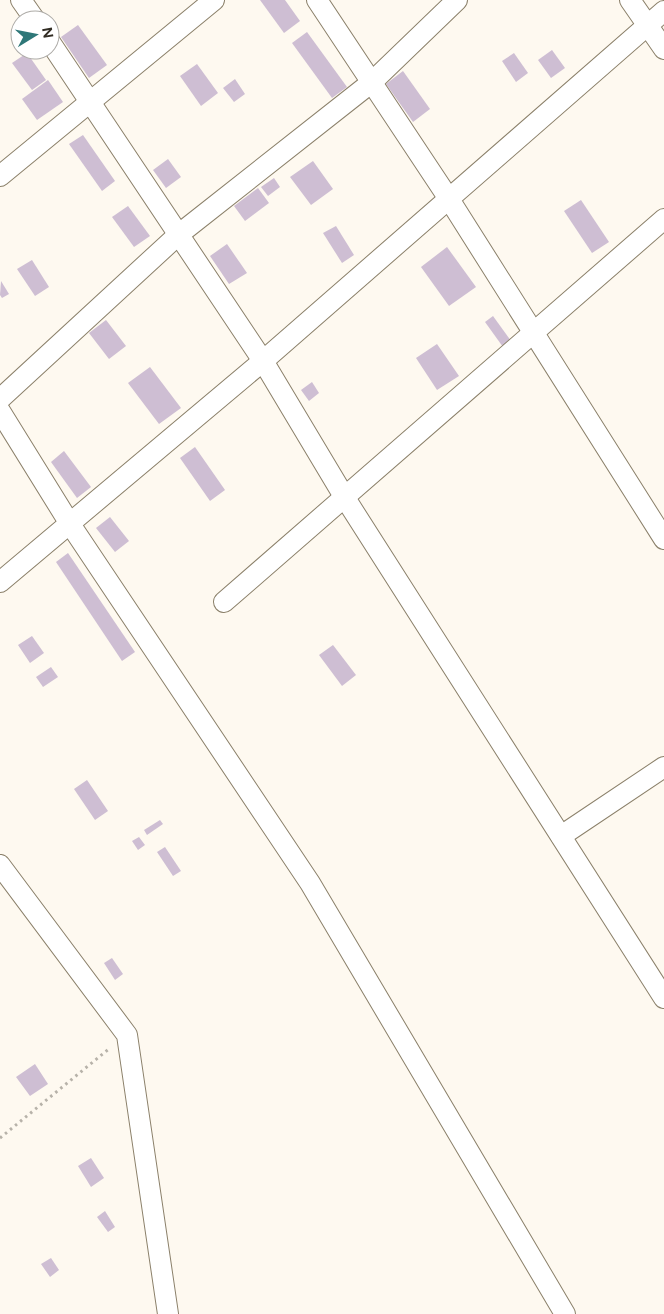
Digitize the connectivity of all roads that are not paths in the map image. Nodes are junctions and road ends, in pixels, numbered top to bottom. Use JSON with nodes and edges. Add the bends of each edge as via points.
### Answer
{"nodes":[{"id":1,"x":214,"y":0,"type":"edge"},
{"id":2,"x":317,"y":0,"type":"edge"},
{"id":3,"x":457,"y":0,"type":"edge"},
{"id":4,"x":630,"y":0,"type":"edge"},
{"id":5,"x":664,"y":11,"type":"edge"},
{"id":6,"x":646,"y":25,"type":"junction"},
{"id":7,"x":664,"y":48,"type":"edge"},
{"id":8,"x":60,"y":56,"type":"edge"},
{"id":9,"x":372,"y":82,"type":"junction"},
{"id":10,"x":91,"y":100,"type":"junction"},
{"id":11,"x":0,"y":176,"type":"edge"},
{"id":12,"x":449,"y":199,"type":"junction"},
{"id":13,"x":664,"y":219,"type":"edge"},
{"id":14,"x":178,"y":235,"type":"junction"},
{"id":15,"x":534,"y":334,"type":"junction"},
{"id":16,"x":263,"y":361,"type":"junction"},
{"id":17,"x":0,"y":400,"type":"edge"},
{"id":18,"x":0,"y":412,"type":"edge"},
{"id":19,"x":345,"y":498,"type":"junction"},
{"id":20,"x":70,"y":524,"type":"junction"},
{"id":21,"x":664,"y":540,"type":"edge"},
{"id":22,"x":0,"y":582,"type":"edge"},
{"id":23,"x":224,"y":602,"type":"dead end"},
{"id":24,"x":664,"y":767,"type":"edge"},
{"id":25,"x":561,"y":836,"type":"junction"},
{"id":26,"x":0,"y":865,"type":"edge"},
{"id":27,"x":664,"y":998,"type":"edge"},
{"id":28,"x":168,"y":1314,"type":"edge"},
{"id":29,"x":565,"y":1314,"type":"edge"}],
"edges":[{"from":1,"to":10,"type":"street"},
{"from":2,"to":9,"type":"street"},
{"from":3,"to":9,"type":"street"},
{"from":4,"to":6,"type":"street"},
{"from":5,"to":6,"type":"street"},
{"from":6,"to":7,"type":"street"},
{"from":6,"to":12,"type":"street"},
{"from":8,"to":10,"type":"street"},
{"from":9,"to":12,"type":"street"},
{"from":9,"to":14,"type":"street"},
{"from":10,"to":11,"type":"street"},
{"from":10,"to":14,"type":"street"},
{"from":12,"to":15,"type":"street"},
{"from":12,"to":16,"type":"street"},
{"from":13,"to":15,"type":"street"},
{"from":14,"to":16,"type":"street"},
{"from":14,"to":17,"type":"street"},
{"from":15,"to":19,"type":"street"},
{"from":15,"to":21,"type":"street"},
{"from":16,"to":19,"type":"street"},
{"from":16,"to":20,"type":"street"},
{"from":18,"to":20,"type":"street"},
{"from":19,"to":23,"type":"street"},
{"from":19,"to":25,"type":"street"},
{"from":20,"to":22,"type":"street"},
{"from":20,"to":29,"type":"street","via":[[310,883]]},
{"from":24,"to":25,"type":"street"},
{"from":25,"to":27,"type":"street"},
{"from":26,"to":28,"type":"street","via":[[127,1035]]}]}
